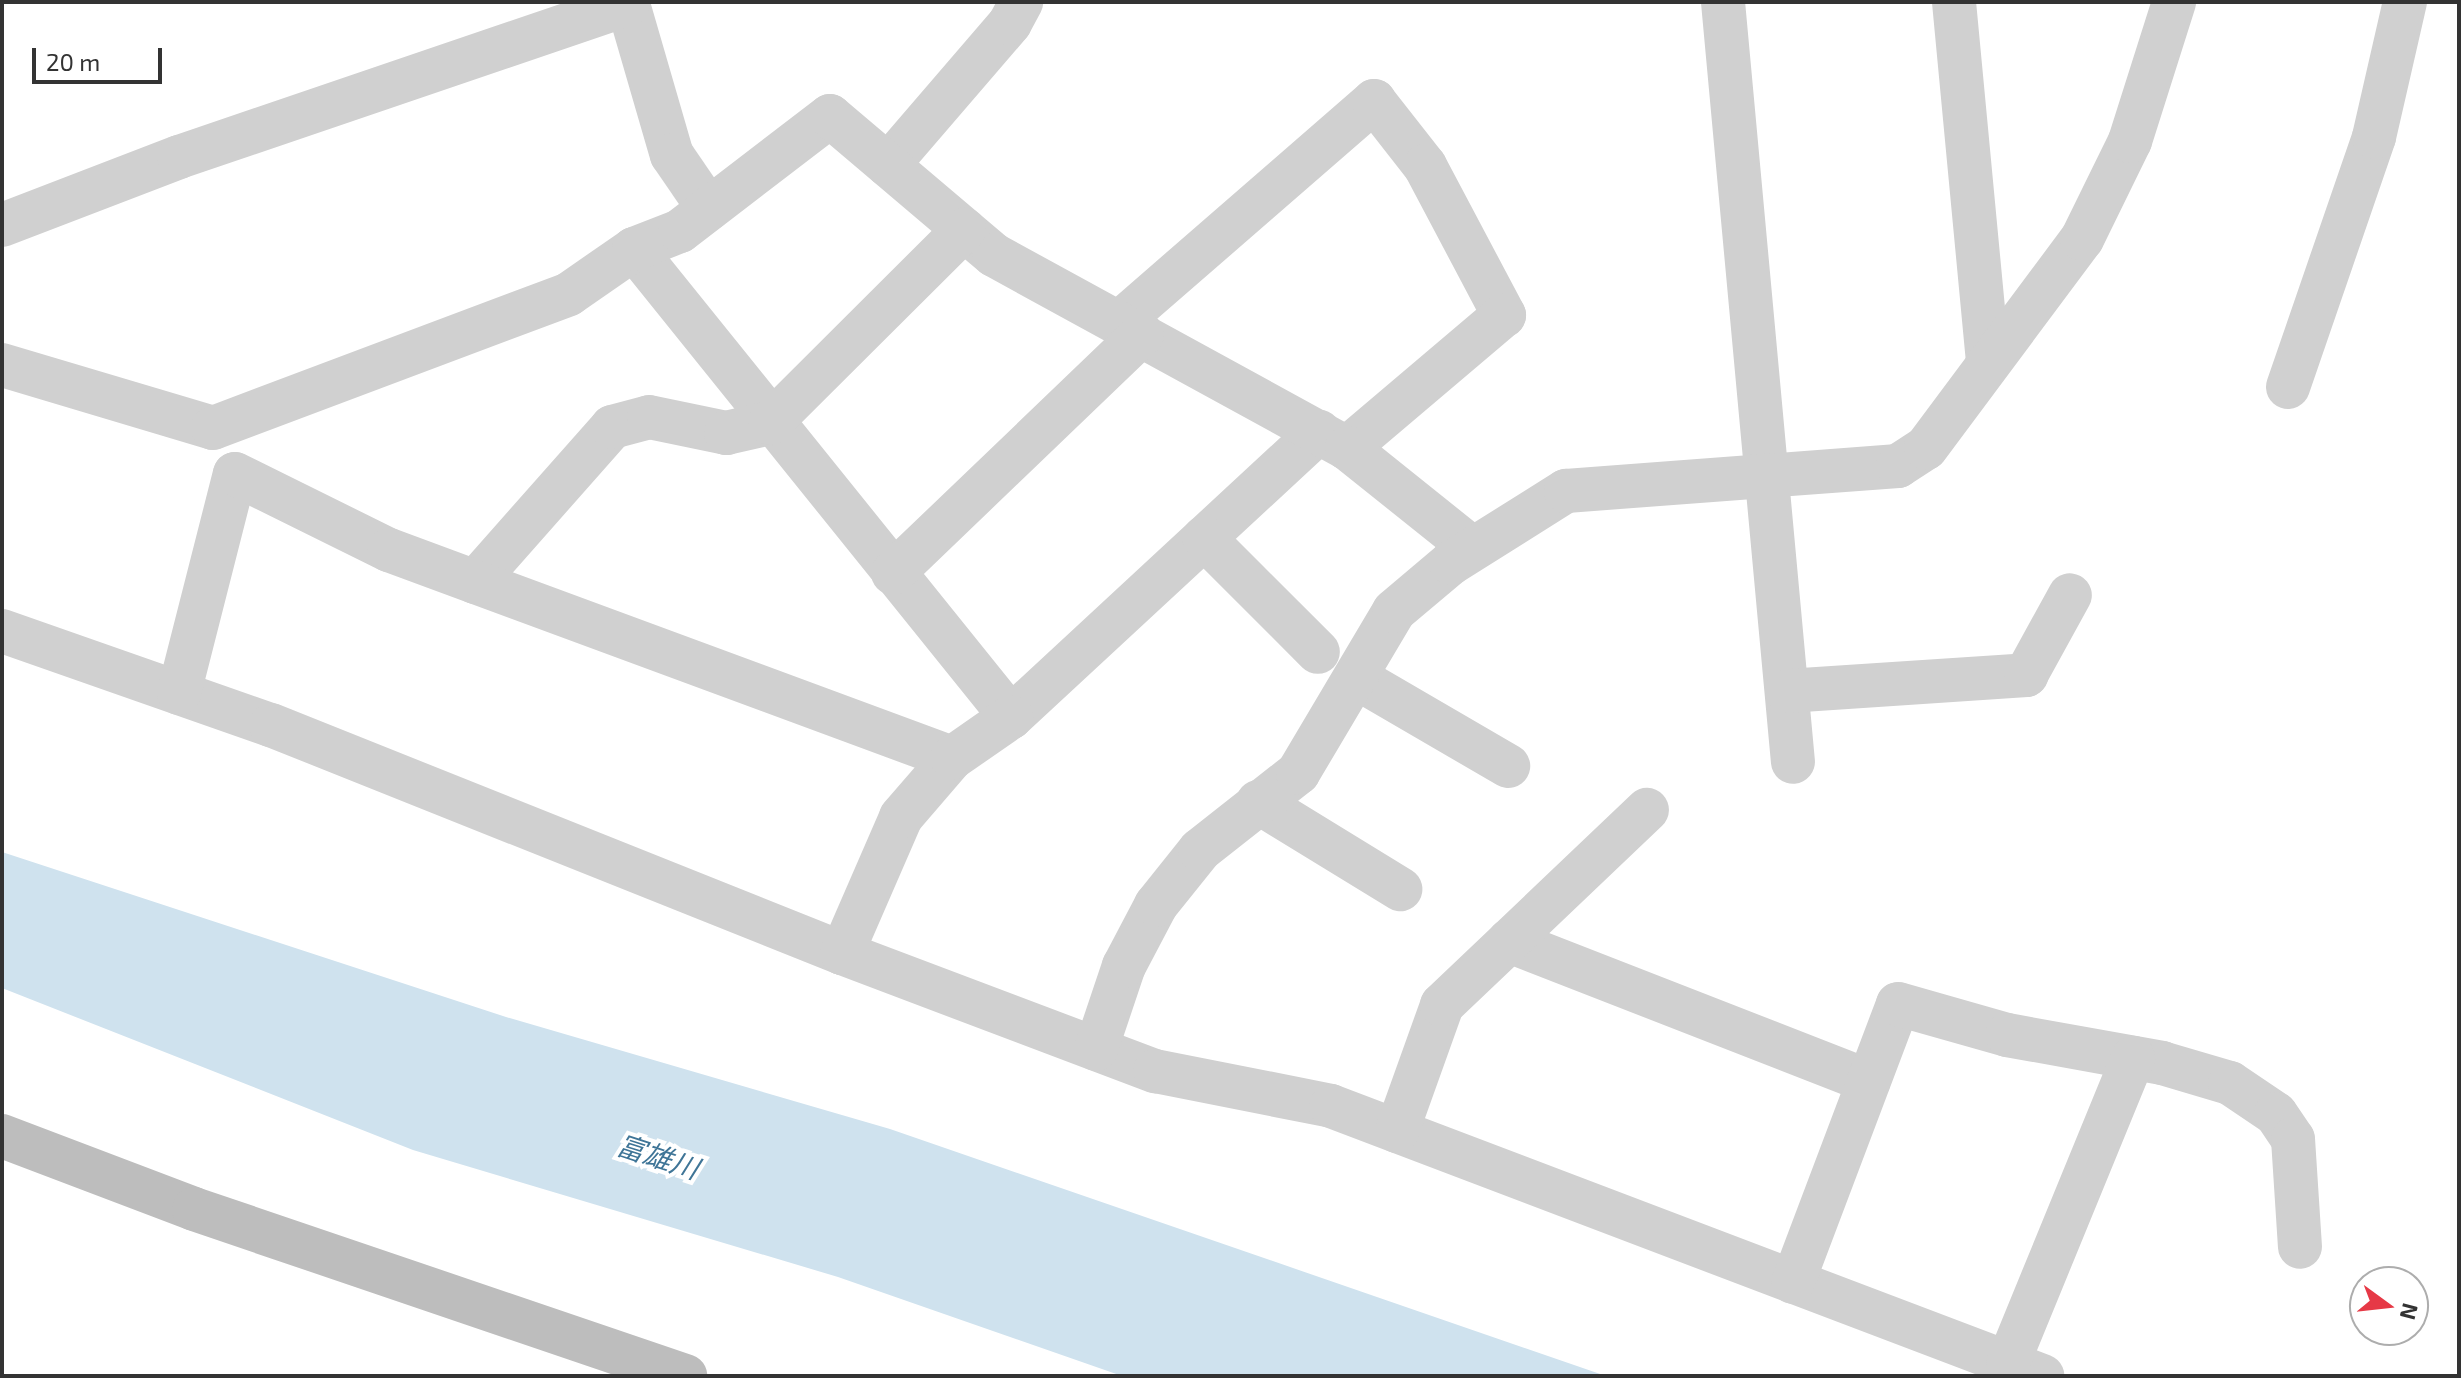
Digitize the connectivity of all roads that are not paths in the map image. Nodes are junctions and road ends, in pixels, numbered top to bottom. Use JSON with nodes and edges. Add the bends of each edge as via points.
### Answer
{"nodes":[{"id":1,"x":1021,"y":2,"type":"edge"},
{"id":2,"x":1723,"y":2,"type":"edge"},
{"id":3,"x":1954,"y":2,"type":"edge"},
{"id":4,"x":2174,"y":2,"type":"edge"},
{"id":5,"x":2405,"y":2,"type":"edge"},
{"id":6,"x":626,"y":3,"type":"edge"},
{"id":7,"x":888,"y":165,"type":"junction"},
{"id":8,"x":709,"y":209,"type":"junction"},
{"id":9,"x":2,"y":225,"type":"edge"},
{"id":10,"x":964,"y":230,"type":"junction"},
{"id":11,"x":634,"y":249,"type":"junction"},
{"id":12,"x":1131,"y":328,"type":"junction"},
{"id":13,"x":1988,"y":363,"type":"junction"},
{"id":14,"x":2,"y":365,"type":"edge"},
{"id":15,"x":2288,"y":387,"type":"dead end"},
{"id":16,"x":770,"y":423,"type":"junction"},
{"id":17,"x":1333,"y":440,"type":"junction"},
{"id":18,"x":1767,"y":474,"type":"junction"},
{"id":19,"x":1204,"y":538,"type":"junction"},
{"id":20,"x":1473,"y":549,"type":"junction"},
{"id":21,"x":893,"y":573,"type":"junction"},
{"id":22,"x":475,"y":582,"type":"junction"},
{"id":23,"x":2070,"y":595,"type":"dead end"},
{"id":24,"x":2,"y":631,"type":"edge"},
{"id":25,"x":1318,"y":652,"type":"dead end"},
{"id":26,"x":1357,"y":678,"type":"junction"},
{"id":27,"x":1787,"y":691,"type":"junction"},
{"id":28,"x":179,"y":693,"type":"junction"},
{"id":29,"x":1011,"y":717,"type":"junction"},
{"id":30,"x":952,"y":758,"type":"junction"},
{"id":31,"x":1793,"y":762,"type":"dead end"},
{"id":32,"x":1508,"y":766,"type":"dead end"},
{"id":33,"x":1258,"y":802,"type":"junction"},
{"id":34,"x":1647,"y":810,"type":"dead end"},
{"id":35,"x":1400,"y":889,"type":"dead end"},
{"id":36,"x":1509,"y":941,"type":"junction"},
{"id":37,"x":842,"y":953,"type":"junction"},
{"id":38,"x":1096,"y":1049,"type":"junction"},
{"id":39,"x":2133,"y":1058,"type":"junction"},
{"id":40,"x":1869,"y":1081,"type":"junction"},
{"id":41,"x":1397,"y":1131,"type":"junction"},
{"id":42,"x":2,"y":1136,"type":"edge"},
{"id":43,"x":2300,"y":1247,"type":"dead end"},
{"id":44,"x":1793,"y":1282,"type":"junction"},
{"id":45,"x":2025,"y":1370,"type":"edge"},
{"id":46,"x":685,"y":1376,"type":"edge"}],
"edges":[{"from":1,"to":7,"type":"street","via":[[1010,23]]},
{"from":2,"to":18,"type":"street"},
{"from":3,"to":13,"type":"street"},
{"from":4,"to":13,"type":"street","via":[[2130,141],[2082,239]]},
{"from":5,"to":15,"type":"street","via":[[2374,137]]},
{"from":6,"to":8,"type":"street","via":[[672,155]]},
{"from":6,"to":9,"type":"street","via":[[179,157]]},
{"from":7,"to":8,"type":"street","via":[[830,116]]},
{"from":7,"to":10,"type":"street"},
{"from":8,"to":11,"type":"street","via":[[680,231]]},
{"from":10,"to":12,"type":"street","via":[[994,255]]},
{"from":10,"to":16,"type":"street"},
{"from":11,"to":14,"type":"street","via":[[569,294],[213,428]]},
{"from":11,"to":16,"type":"street","via":[[742,380]]},
{"from":12,"to":17,"type":"street"},
{"from":12,"to":17,"type":"street","via":[[1374,101],[1425,166],[1504,315]]},
{"from":12,"to":21,"type":"street"},
{"from":13,"to":18,"type":"street","via":[[1926,448],[1898,466]]},
{"from":16,"to":21,"type":"street"},
{"from":16,"to":22,"type":"street","via":[[726,433],[649,417],[612,427]]},
{"from":17,"to":19,"type":"street"},
{"from":17,"to":20,"type":"street"},
{"from":18,"to":20,"type":"street","via":[[1566,491]]},
{"from":18,"to":27,"type":"street"},
{"from":19,"to":25,"type":"street"},
{"from":19,"to":29,"type":"street"},
{"from":20,"to":26,"type":"street","via":[[1394,611]]},
{"from":21,"to":29,"type":"street"},
{"from":22,"to":28,"type":"street","via":[[389,550],[235,474]]},
{"from":22,"to":30,"type":"street"},
{"from":23,"to":27,"type":"street","via":[[2026,675]]},
{"from":24,"to":28,"type":"street"},
{"from":26,"to":32,"type":"street"},
{"from":26,"to":33,"type":"street","via":[[1298,773]]},
{"from":27,"to":31,"type":"street"},
{"from":28,"to":37,"type":"street"},
{"from":29,"to":30,"type":"street"},
{"from":30,"to":37,"type":"street","via":[[901,817]]},
{"from":33,"to":35,"type":"street"},
{"from":33,"to":38,"type":"street","via":[[1200,850],[1156,905],[1124,966]]},
{"from":34,"to":36,"type":"street"},
{"from":36,"to":40,"type":"street"},
{"from":36,"to":41,"type":"street","via":[[1442,1005]]},
{"from":37,"to":38,"type":"street"},
{"from":38,"to":41,"type":"street","via":[[1155,1071],[1331,1106]]},
{"from":39,"to":40,"type":"street","via":[[2007,1035],[1898,1004]]},
{"from":39,"to":43,"type":"street","via":[[2230,1083],[2276,1114],[2293,1139]]},
{"from":39,"to":45,"type":"street"},
{"from":40,"to":44,"type":"street"},
{"from":41,"to":44,"type":"street"},
{"from":42,"to":46,"type":"street","via":[[194,1209]]},
{"from":44,"to":45,"type":"street"}]}
